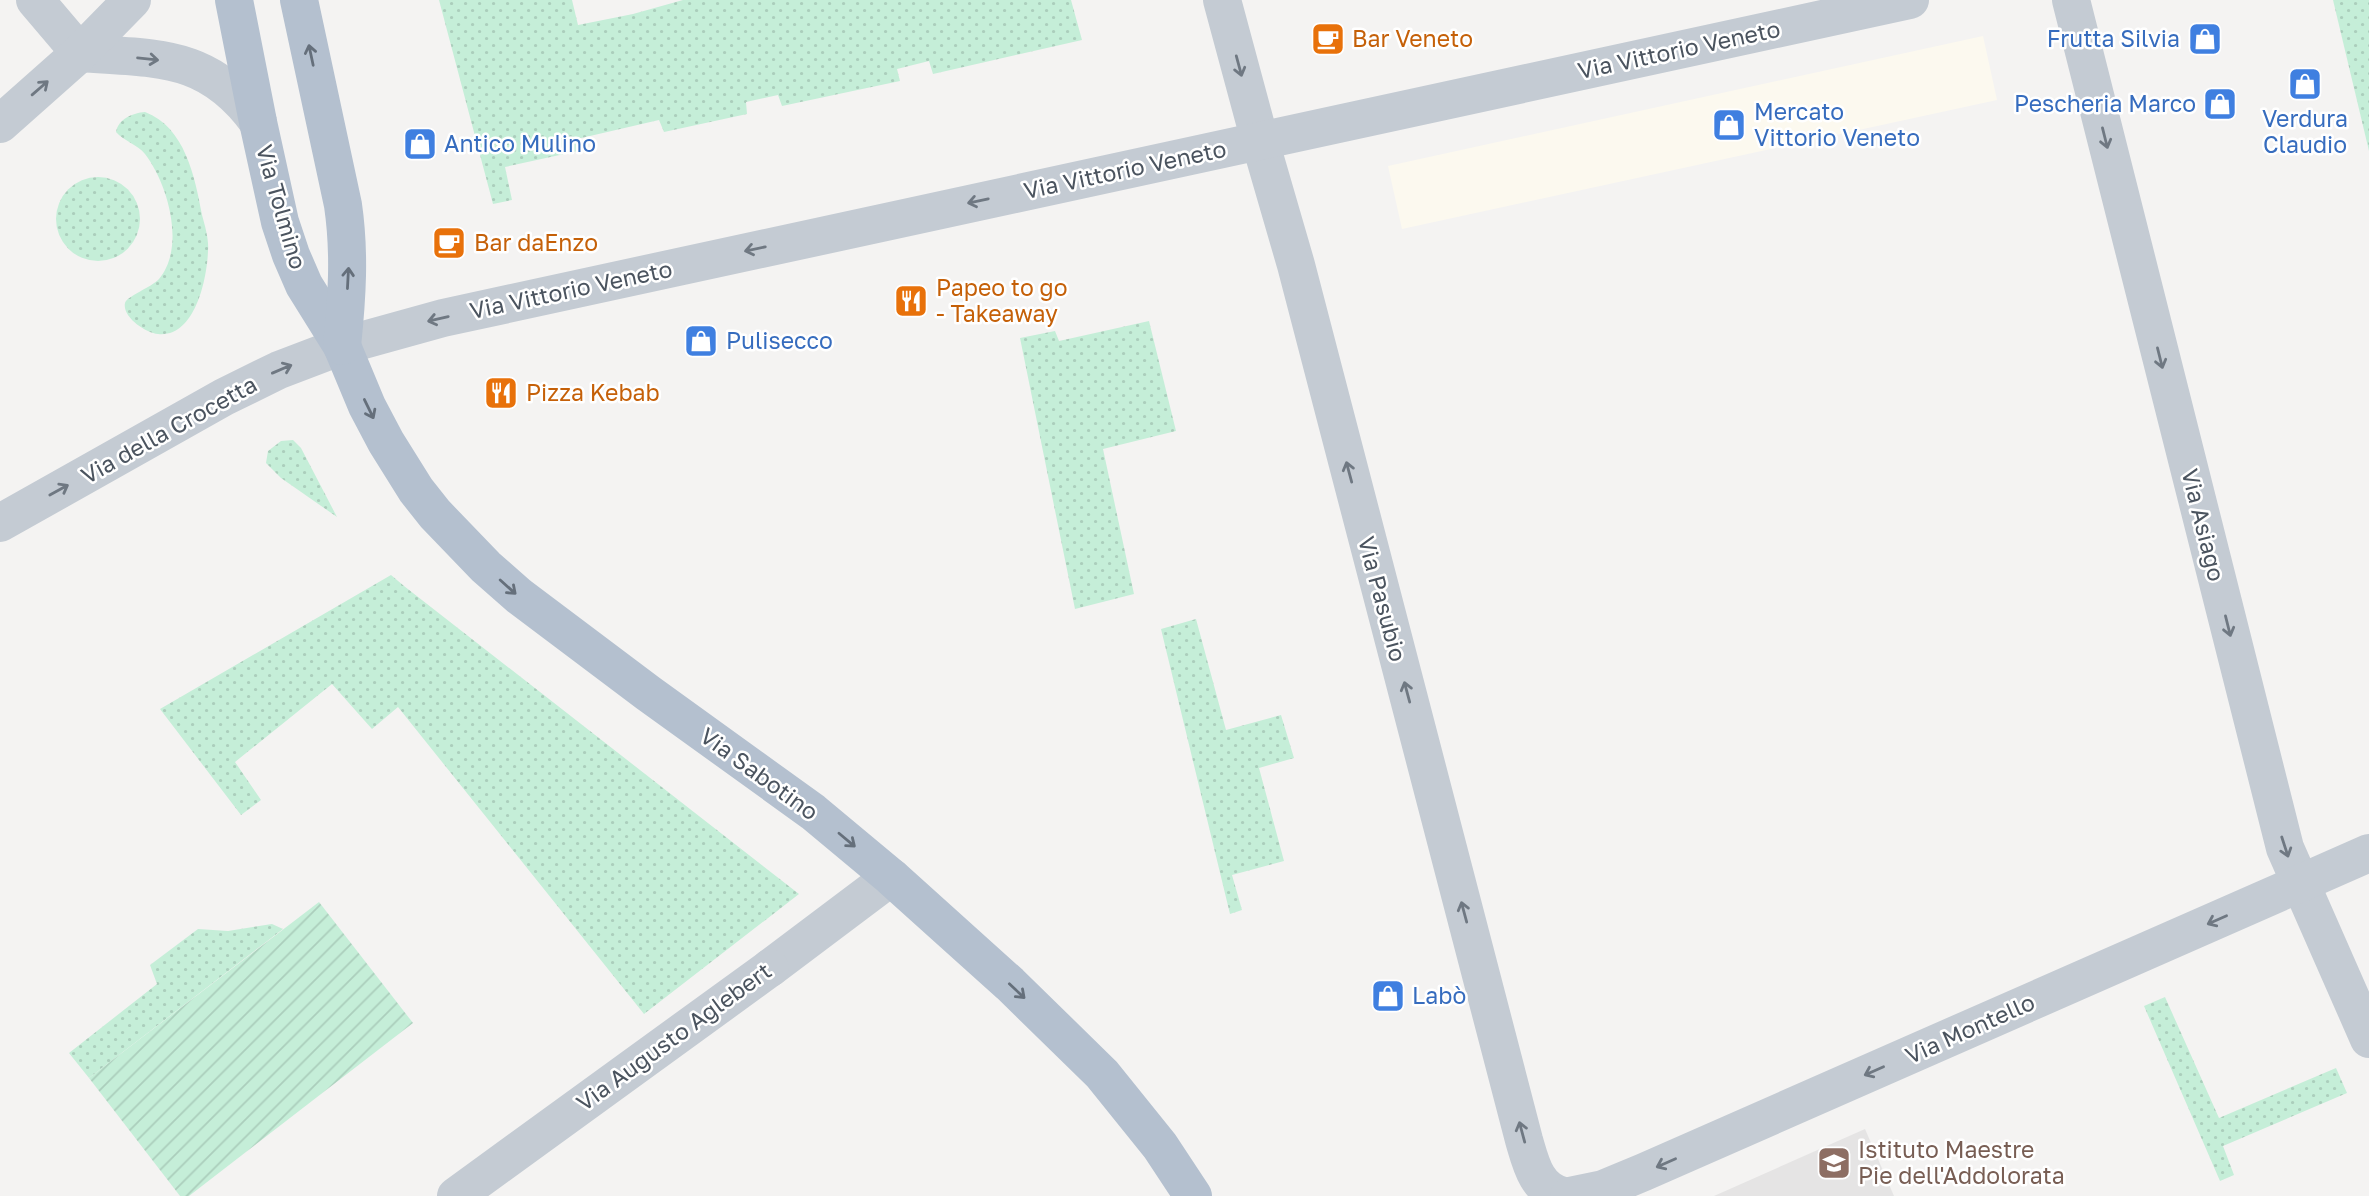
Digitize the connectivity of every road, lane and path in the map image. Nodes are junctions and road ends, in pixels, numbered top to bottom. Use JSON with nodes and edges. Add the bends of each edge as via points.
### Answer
{"nodes":[{"id":1,"x":35,"y":0,"type":"edge"},
{"id":2,"x":132,"y":0,"type":"edge"},
{"id":3,"x":234,"y":0,"type":"edge"},
{"id":4,"x":299,"y":0,"type":"edge"},
{"id":5,"x":1223,"y":0,"type":"edge"},
{"id":6,"x":1910,"y":0,"type":"edge"},
{"id":7,"x":2071,"y":0,"type":"edge"},
{"id":8,"x":80,"y":53,"type":"junction"},
{"id":9,"x":258,"y":122,"type":"junction"},
{"id":10,"x":0,"y":124,"type":"edge"},
{"id":11,"x":1260,"y":141,"type":"junction"},
{"id":12,"x":342,"y":346,"type":"junction"},
{"id":13,"x":0,"y":523,"type":"edge"},
{"id":14,"x":2369,"y":853,"type":"edge"},
{"id":15,"x":891,"y":877,"type":"junction"},
{"id":16,"x":2300,"y":884,"type":"junction"},
{"id":17,"x":2369,"y":1039,"type":"edge"},
{"id":18,"x":1561,"y":1195,"type":"edge"},
{"id":19,"x":456,"y":1196,"type":"edge"},
{"id":20,"x":1193,"y":1196,"type":"edge"}],
"edges":[{"from":1,"to":8,"type":"street"},
{"from":2,"to":8,"type":"street"},
{"from":3,"to":9,"type":"main road","name":"Via Tolmino"},
{"from":12,"to":4,"type":"main road","one_way":true,"via":[[349,272],[344,205]]},
{"from":5,"to":11,"type":"street","name":"Via Pasubio","one_way":true},
{"from":6,"to":11,"type":"street","name":"Via Vittorio Veneto"},
{"from":7,"to":16,"type":"street","name":"Via Asiago","one_way":true,"via":[[2278,823]]},
{"from":8,"to":9,"type":"street","one_way":true,"via":[[150,58],[200,69],[233,93]]},
{"from":10,"to":8,"type":"street","one_way":true},
{"from":9,"to":12,"type":"main road","name":"Via Tolmino","via":[[290,255]]},
{"from":11,"to":12,"type":"street","name":"Via Vittorio Veneto","one_way":true,"via":[[443,318]]},
{"from":18,"to":11,"type":"street","name":"Via Pasubio","one_way":true,"via":[[1534,1174],[1524,1140]]},
{"from":13,"to":12,"type":"street","name":"Via della Crocetta","one_way":true,"via":[[224,397]]},
{"from":12,"to":15,"type":"main road","name":"Via Sabotino","one_way":true,"via":[[367,406],[399,464],[435,514],[486,568],[813,812]]},
{"from":14,"to":16,"type":"street","name":"Via Montello"},
{"from":15,"to":19,"type":"street","name":"Via Augusto Aglebert"},
{"from":15,"to":20,"type":"main road","name":"Via Sabotino","one_way":true,"via":[[1095,1066]]},
{"from":16,"to":17,"type":"street","name":"Via Asiago"},
{"from":16,"to":18,"type":"street","name":"Via Montello","one_way":true,"via":[[1644,1172],[1603,1189]]}]}
